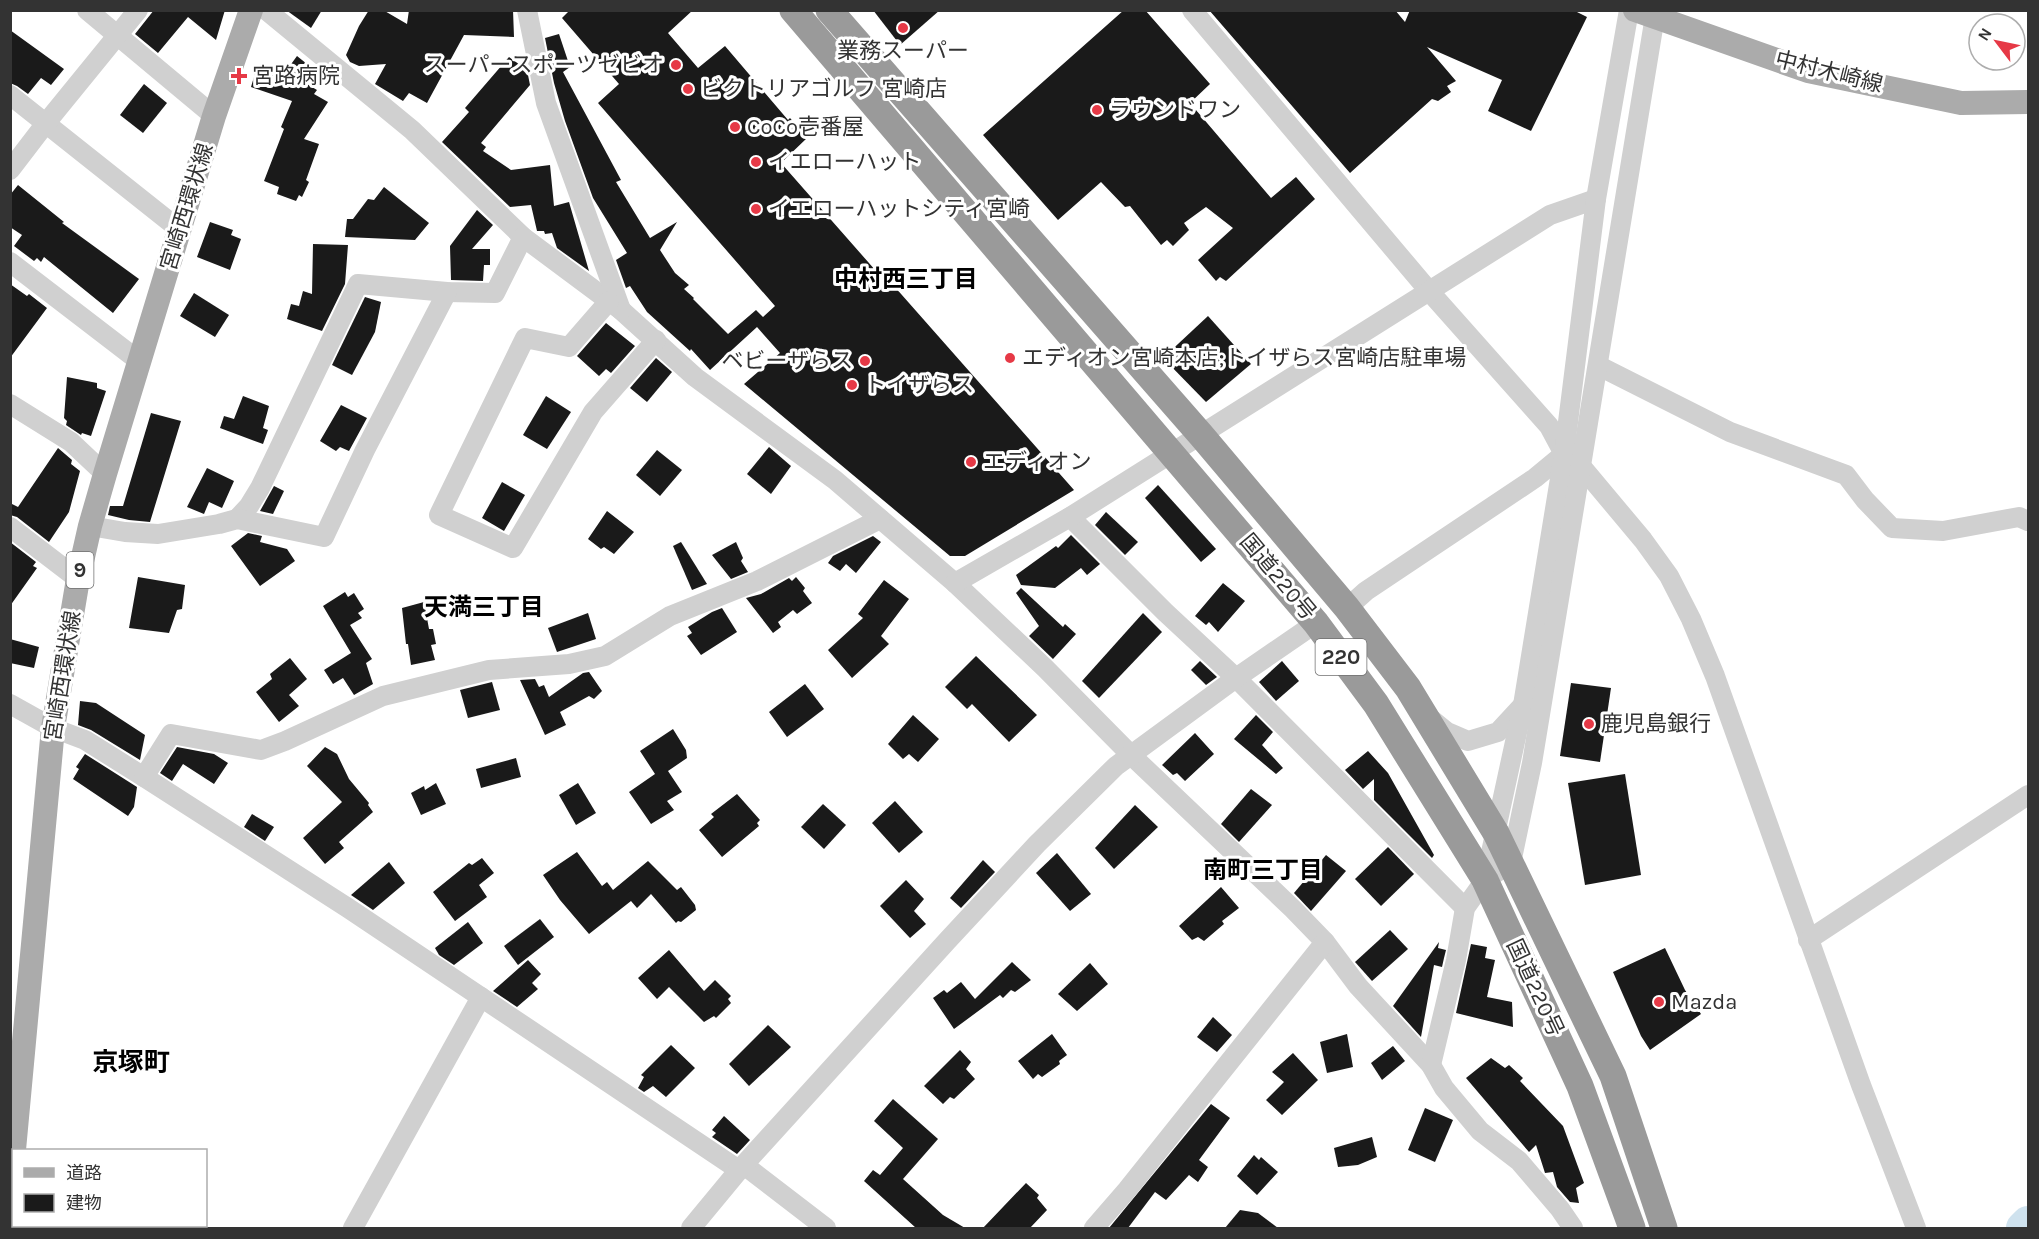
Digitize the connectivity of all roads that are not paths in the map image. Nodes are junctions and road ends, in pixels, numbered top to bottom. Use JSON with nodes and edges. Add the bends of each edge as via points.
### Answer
{"nodes":[{"id":1,"x":87,"y":10,"type":"edge"},
{"id":2,"x":138,"y":10,"type":"edge"},
{"id":3,"x":251,"y":10,"type":"edge"},
{"id":4,"x":266,"y":10,"type":"edge"},
{"id":5,"x":793,"y":10,"type":"edge"},
{"id":6,"x":828,"y":10,"type":"edge"},
{"id":7,"x":1192,"y":10,"type":"edge"},
{"id":8,"x":1629,"y":10,"type":"edge"},
{"id":9,"x":530,"y":12,"type":"edge"},
{"id":10,"x":1648,"y":13,"type":"edge"},
{"id":11,"x":118,"y":36,"type":"junction"},
{"id":12,"x":10,"y":95,"type":"edge"},
{"id":13,"x":2028,"y":102,"type":"edge"},
{"id":14,"x":214,"y":116,"type":"junction"},
{"id":15,"x":45,"y":123,"type":"junction"},
{"id":16,"x":10,"y":170,"type":"edge"},
{"id":17,"x":1596,"y":199,"type":"junction"},
{"id":18,"x":180,"y":230,"type":"junction"},
{"id":19,"x":523,"y":237,"type":"junction"},
{"id":20,"x":10,"y":262,"type":"edge"},
{"id":21,"x":1429,"y":291,"type":"junction"},
{"id":22,"x":447,"y":292,"type":"junction"},
{"id":23,"x":615,"y":305,"type":"junction"},
{"id":24,"x":656,"y":340,"type":"junction"},
{"id":25,"x":139,"y":361,"type":"junction"},
{"id":26,"x":1599,"y":366,"type":"junction"},
{"id":27,"x":10,"y":404,"type":"edge"},
{"id":28,"x":1201,"y":435,"type":"junction"},
{"id":29,"x":1172,"y":453,"type":"junction"},
{"id":30,"x":1564,"y":454,"type":"junction"},
{"id":31,"x":1581,"y":466,"type":"junction"},
{"id":32,"x":105,"y":474,"type":"junction"},
{"id":33,"x":1070,"y":517,"type":"junction"},
{"id":34,"x":237,"y":519,"type":"junction"},
{"id":35,"x":880,"y":519,"type":"junction"},
{"id":36,"x":2028,"y":521,"type":"edge"},
{"id":37,"x":90,"y":525,"type":"junction"},
{"id":38,"x":10,"y":527,"type":"edge"},
{"id":39,"x":78,"y":579,"type":"junction"},
{"id":40,"x":955,"y":583,"type":"junction"},
{"id":41,"x":1347,"y":608,"type":"junction"},
{"id":42,"x":1316,"y":623,"type":"junction"},
{"id":43,"x":1236,"y":678,"type":"junction"},
{"id":44,"x":10,"y":704,"type":"edge"},
{"id":45,"x":1523,"y":705,"type":"junction"},
{"id":46,"x":1424,"y":714,"type":"junction"},
{"id":47,"x":53,"y":728,"type":"junction"},
{"id":48,"x":1131,"y":754,"type":"junction"},
{"id":49,"x":144,"y":777,"type":"junction"},
{"id":50,"x":2028,"y":795,"type":"edge"},
{"id":51,"x":1496,"y":833,"type":"junction"},
{"id":52,"x":1511,"y":863,"type":"junction"},
{"id":53,"x":1485,"y":880,"type":"junction"},
{"id":54,"x":1464,"y":908,"type":"junction"},
{"id":55,"x":1808,"y":940,"type":"junction"},
{"id":56,"x":1325,"y":942,"type":"junction"},
{"id":57,"x":481,"y":997,"type":"junction"},
{"id":58,"x":1431,"y":1065,"type":"junction"},
{"id":59,"x":14,"y":1149,"type":"edge"},
{"id":60,"x":741,"y":1167,"type":"junction"},
{"id":61,"x":353,"y":1228,"type":"edge"},
{"id":62,"x":691,"y":1228,"type":"edge"},
{"id":63,"x":826,"y":1228,"type":"edge"},
{"id":64,"x":1094,"y":1228,"type":"edge"},
{"id":65,"x":1573,"y":1228,"type":"edge"},
{"id":66,"x":1632,"y":1228,"type":"edge"},
{"id":67,"x":1664,"y":1228,"type":"edge"},
{"id":68,"x":1916,"y":1228,"type":"edge"}],
"edges":[{"from":1,"to":11,"type":"street"},
{"from":2,"to":11,"type":"street"},
{"from":3,"to":14,"type":"main road","name":"宮崎西環状線","number":"9"},
{"from":4,"to":19,"type":"street","via":[[412,130]]},
{"from":5,"to":29,"type":"highway","name":"国道220号","number":"220"},
{"from":6,"to":28,"type":"highway","name":"国道220号","number":"220"},
{"from":7,"to":21,"type":"street"},
{"from":8,"to":17,"type":"street"},
{"from":9,"to":23,"type":"street","via":[[546,103]]},
{"from":10,"to":13,"type":"main road","name":"中村木崎線","via":[[1808,71],[1961,103]]},
{"from":10,"to":26,"type":"street"},
{"from":11,"to":14,"type":"street"},
{"from":11,"to":15,"type":"street"},
{"from":12,"to":15,"type":"street"},
{"from":14,"to":18,"type":"main road","name":"宮崎西環状線","number":"9"},
{"from":15,"to":16,"type":"street"},
{"from":15,"to":18,"type":"street"},
{"from":17,"to":21,"type":"street","via":[[1550,215]]},
{"from":17,"to":30,"type":"street"},
{"from":18,"to":25,"type":"main road","name":"宮崎西環状線","number":"9"},
{"from":19,"to":22,"type":"street","via":[[495,293]]},
{"from":19,"to":23,"type":"street"},
{"from":20,"to":25,"type":"street"},
{"from":21,"to":28,"type":"street"},
{"from":21,"to":30,"type":"street","via":[[1549,426]]},
{"from":22,"to":34,"type":"street","via":[[358,284],[260,488]]},
{"from":22,"to":34,"type":"street","via":[[324,537]]},
{"from":23,"to":24,"type":"street"},
{"from":23,"to":24,"type":"street","via":[[568,347],[525,338],[440,515],[513,548],[593,412]]},
{"from":24,"to":35,"type":"street","via":[[695,377],[835,480]]},
{"from":25,"to":32,"type":"main road","name":"宮崎西環状線","number":"9"},
{"from":26,"to":31,"type":"street"},
{"from":26,"to":36,"type":"street","via":[[1730,432],[1846,475],[1892,528],[1943,531],[2019,517]]},
{"from":27,"to":32,"type":"street","via":[[71,441]]},
{"from":28,"to":29,"type":"street"},
{"from":28,"to":41,"type":"highway","name":"国道220号","number":"220"},
{"from":29,"to":33,"type":"street"},
{"from":29,"to":42,"type":"highway","name":"国道220号","number":"220"},
{"from":30,"to":31,"type":"street"},
{"from":30,"to":41,"type":"street"},
{"from":30,"to":45,"type":"street"},
{"from":31,"to":52,"type":"street","via":[[1532,764]]},
{"from":31,"to":55,"type":"street","via":[[1669,576],[1691,619],[1715,676]]},
{"from":32,"to":37,"type":"main road","name":"宮崎西環状線","number":"9"},
{"from":33,"to":40,"type":"street"},
{"from":33,"to":43,"type":"street"},
{"from":34,"to":37,"type":"street","via":[[158,534]]},
{"from":35,"to":40,"type":"street"},
{"from":35,"to":49,"type":"street","via":[[757,581],[670,616],[605,656],[569,664],[489,670],[383,696],[261,750],[171,734]]},
{"from":37,"to":39,"type":"main road","name":"宮崎西環状線","number":"9"},
{"from":38,"to":39,"type":"street"},
{"from":39,"to":47,"type":"main road","name":"宮崎西環状線","number":"9"},
{"from":40,"to":48,"type":"street"},
{"from":41,"to":46,"type":"highway","name":"国道220号","number":"220"},
{"from":42,"to":43,"type":"street"},
{"from":42,"to":53,"type":"highway","name":"国道220号","number":"220","via":[[1376,704]]},
{"from":43,"to":48,"type":"street"},
{"from":43,"to":54,"type":"street"},
{"from":44,"to":47,"type":"street"},
{"from":45,"to":46,"type":"street","via":[[1498,732],[1468,741],[1447,732]]},
{"from":45,"to":51,"type":"street"},
{"from":46,"to":51,"type":"highway","name":"国道220号","number":"220"},
{"from":47,"to":49,"type":"street","via":[[86,740]]},
{"from":47,"to":59,"type":"main road","name":"宮崎西環状線","number":"9"},
{"from":48,"to":56,"type":"street"},
{"from":48,"to":60,"type":"street","via":[[1037,844]]},
{"from":49,"to":57,"type":"street"},
{"from":50,"to":55,"type":"street"},
{"from":51,"to":52,"type":"highway","name":"国道220号","number":"220"},
{"from":51,"to":53,"type":"street"},
{"from":52,"to":53,"type":"street"},
{"from":52,"to":67,"type":"highway","name":"国道220号","number":"220","via":[[1613,1076]]},
{"from":53,"to":54,"type":"street"},
{"from":53,"to":66,"type":"highway","name":"国道220号","number":"220","via":[[1580,1086]]},
{"from":54,"to":58,"type":"street"},
{"from":55,"to":68,"type":"street"},
{"from":56,"to":58,"type":"street","via":[[1358,986]]},
{"from":56,"to":64,"type":"street"},
{"from":57,"to":60,"type":"street"},
{"from":57,"to":61,"type":"street"},
{"from":58,"to":65,"type":"street","via":[[1444,1088],[1480,1131],[1519,1161]]},
{"from":60,"to":62,"type":"street"},
{"from":60,"to":63,"type":"street"}]}
